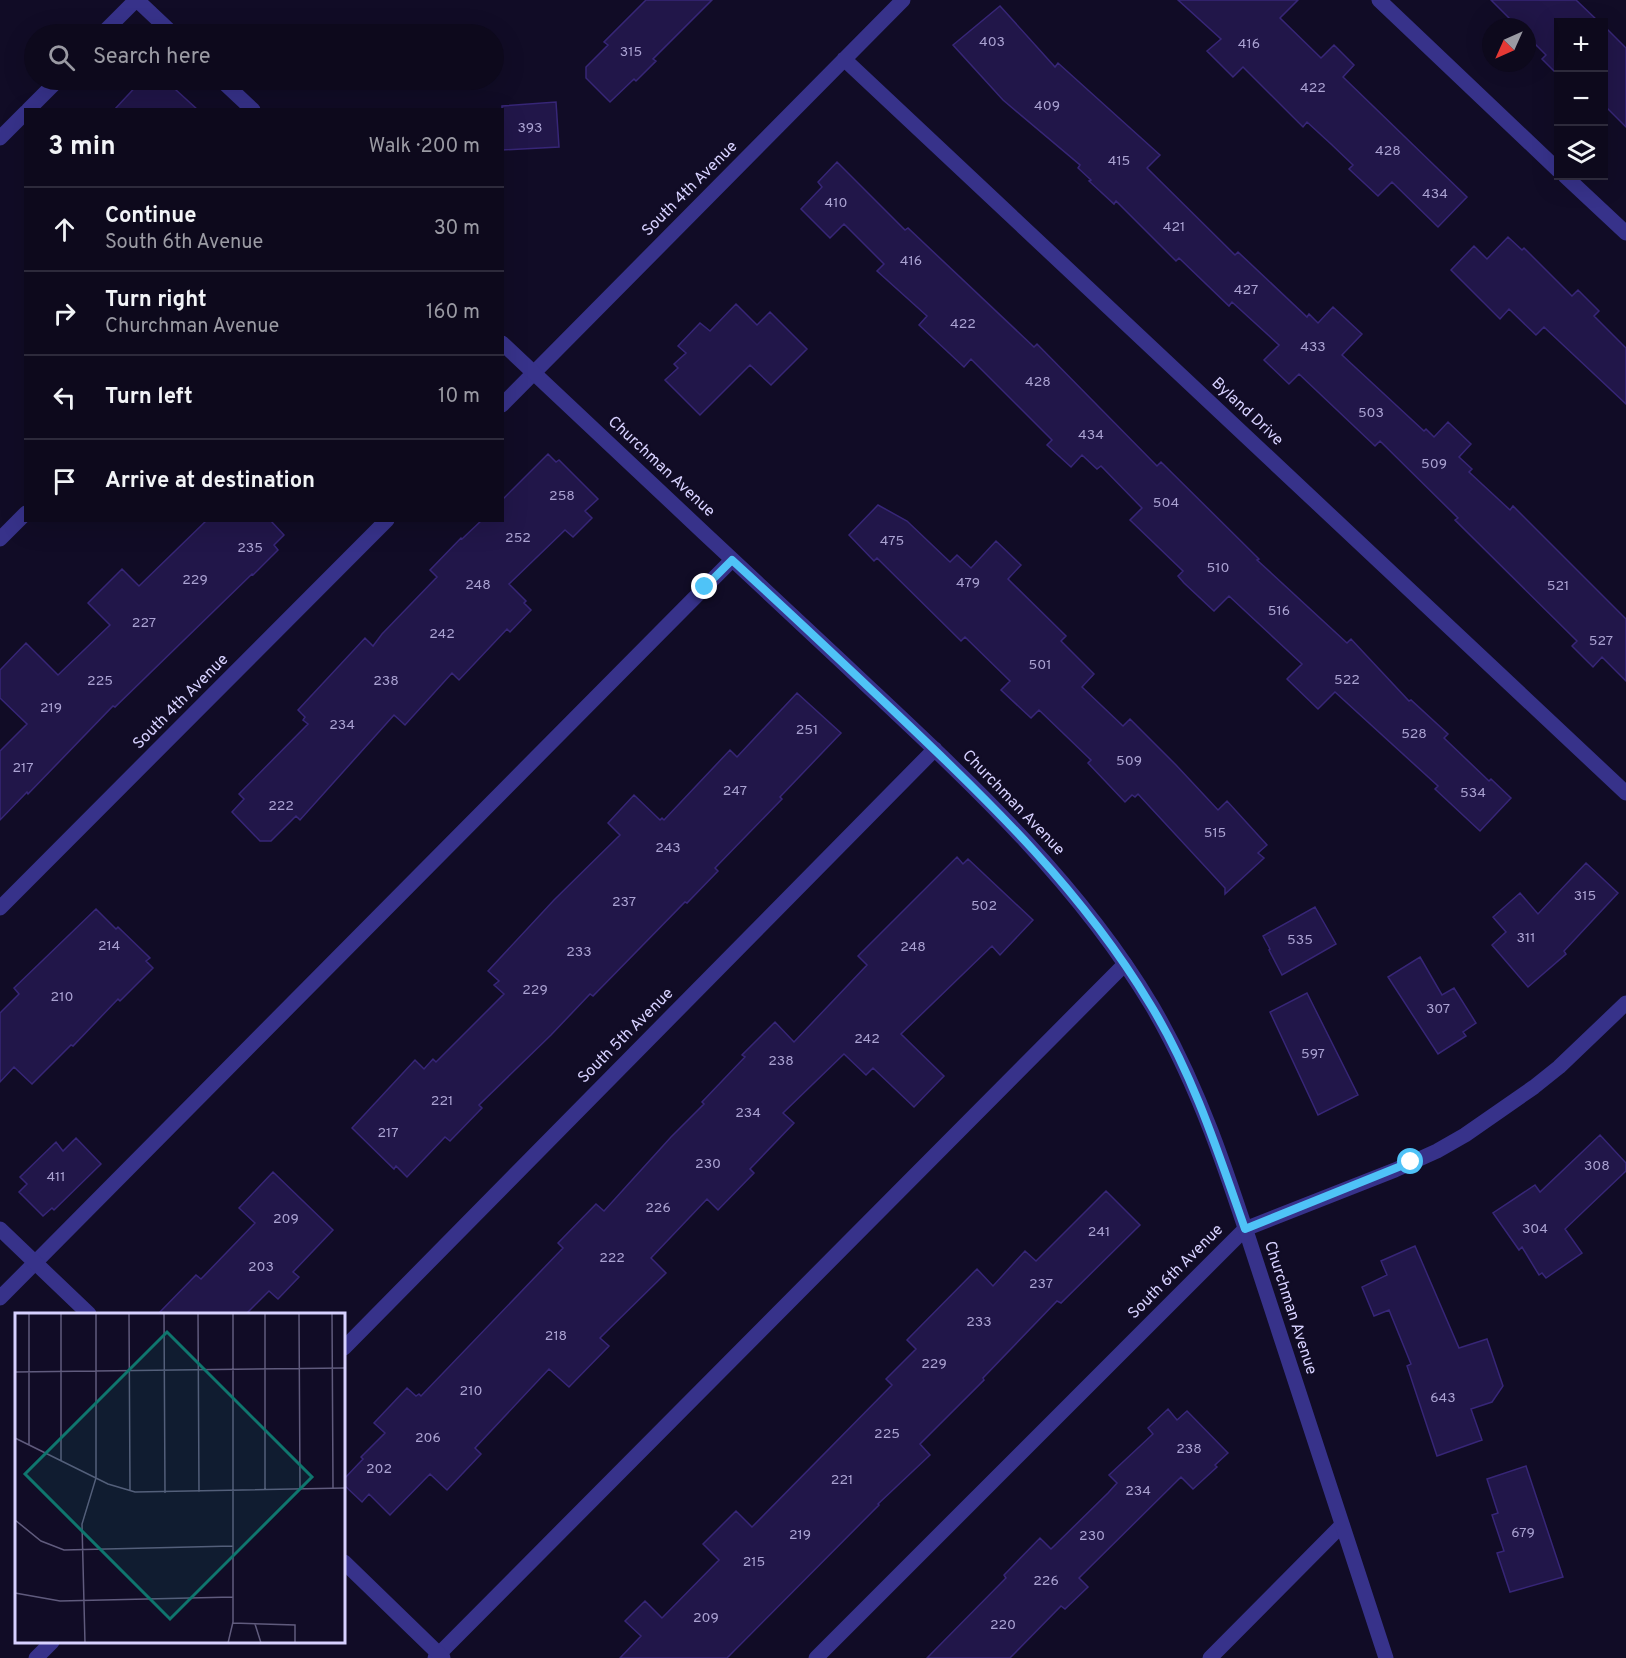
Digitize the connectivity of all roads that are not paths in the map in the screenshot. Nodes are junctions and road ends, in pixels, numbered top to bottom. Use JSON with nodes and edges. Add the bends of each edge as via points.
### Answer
{"nodes":[{"id":1,"x":136,"y":0,"type":"edge"},
{"id":2,"x":903,"y":0,"type":"edge"},
{"id":3,"x":1379,"y":0,"type":"edge"},
{"id":4,"x":112,"y":24,"type":"edge"},
{"id":5,"x":162,"y":24,"type":"edge"},
{"id":6,"x":844,"y":58,"type":"junction"},
{"id":7,"x":48,"y":90,"type":"edge"},
{"id":8,"x":232,"y":90,"type":"edge"},
{"id":9,"x":30,"y":108,"type":"edge"},
{"id":10,"x":251,"y":108,"type":"edge"},
{"id":11,"x":24,"y":114,"type":"edge"},
{"id":12,"x":0,"y":138,"type":"edge"},
{"id":13,"x":1554,"y":166,"type":"edge"},
{"id":14,"x":1569,"y":180,"type":"edge"},
{"id":15,"x":1626,"y":233,"type":"edge"},
{"id":16,"x":504,"y":346,"type":"edge"},
{"id":17,"x":534,"y":373,"type":"junction"},
{"id":18,"x":504,"y":403,"type":"edge"},
{"id":19,"x":24,"y":515,"type":"edge"},
{"id":20,"x":385,"y":522,"type":"edge"},
{"id":21,"x":0,"y":539,"type":"edge"},
{"id":22,"x":732,"y":560,"type":"junction"},
{"id":23,"x":935,"y":749,"type":"junction"},
{"id":24,"x":1626,"y":793,"type":"edge"},
{"id":25,"x":0,"y":908,"type":"edge"},
{"id":26,"x":1125,"y":964,"type":"junction"},
{"id":27,"x":1626,"y":1003,"type":"edge"},
{"id":28,"x":0,"y":1228,"type":"edge"},
{"id":29,"x":1245,"y":1229,"type":"junction"},
{"id":30,"x":36,"y":1263,"type":"junction"},
{"id":31,"x":0,"y":1298,"type":"edge"},
{"id":32,"x":88,"y":1313,"type":"edge"},
{"id":33,"x":345,"y":1347,"type":"edge"},
{"id":34,"x":1342,"y":1525,"type":"junction"},
{"id":35,"x":345,"y":1563,"type":"edge"},
{"id":36,"x":50,"y":1643,"type":"edge"},
{"id":37,"x":439,"y":1657,"type":"edge"},
{"id":38,"x":36,"y":1658,"type":"edge"},
{"id":39,"x":816,"y":1658,"type":"edge"},
{"id":40,"x":1210,"y":1658,"type":"edge"},
{"id":41,"x":1386,"y":1658,"type":"edge"}],
"edges":[{"from":1,"to":4,"type":"street"},
{"from":1,"to":5,"type":"street"},
{"from":2,"to":6,"type":"street","name":"South 4th Avenue"},
{"from":3,"to":13,"type":"street"},
{"from":6,"to":17,"type":"street","name":"South 4th Avenue"},
{"from":6,"to":24,"type":"street","name":"Byland Drive"},
{"from":7,"to":9,"type":"street"},
{"from":8,"to":10,"type":"street"},
{"from":11,"to":12,"type":"street"},
{"from":14,"to":15,"type":"street"},
{"from":16,"to":17,"type":"street","name":"Churchman Avenue"},
{"from":17,"to":18,"type":"street","name":"South 4th Avenue"},
{"from":17,"to":22,"type":"street","name":"Churchman Avenue"},
{"from":19,"to":21,"type":"street"},
{"from":20,"to":25,"type":"street","name":"South 4th Avenue"},
{"from":22,"to":23,"type":"street","name":"Churchman Avenue"},
{"from":22,"to":30,"type":"street"},
{"from":23,"to":26,"type":"street","name":"Churchman Avenue","via":[[1048,864]]},
{"from":23,"to":33,"type":"street","name":"South 5th Avenue"},
{"from":26,"to":29,"type":"street","name":"Churchman Avenue","via":[[1187,1073]]},
{"from":26,"to":37,"type":"street"},
{"from":27,"to":29,"type":"street","name":"South 6th Avenue","via":[[1534,1087],[1447,1146]]},
{"from":28,"to":30,"type":"street"},
{"from":29,"to":34,"type":"street","name":"Churchman Avenue"},
{"from":29,"to":39,"type":"street","name":"South 6th Avenue"},
{"from":30,"to":31,"type":"street"},
{"from":30,"to":32,"type":"street"},
{"from":34,"to":40,"type":"street"},
{"from":34,"to":41,"type":"street","name":"Churchman Avenue"},
{"from":35,"to":37,"type":"street"},
{"from":36,"to":38,"type":"street"}]}
